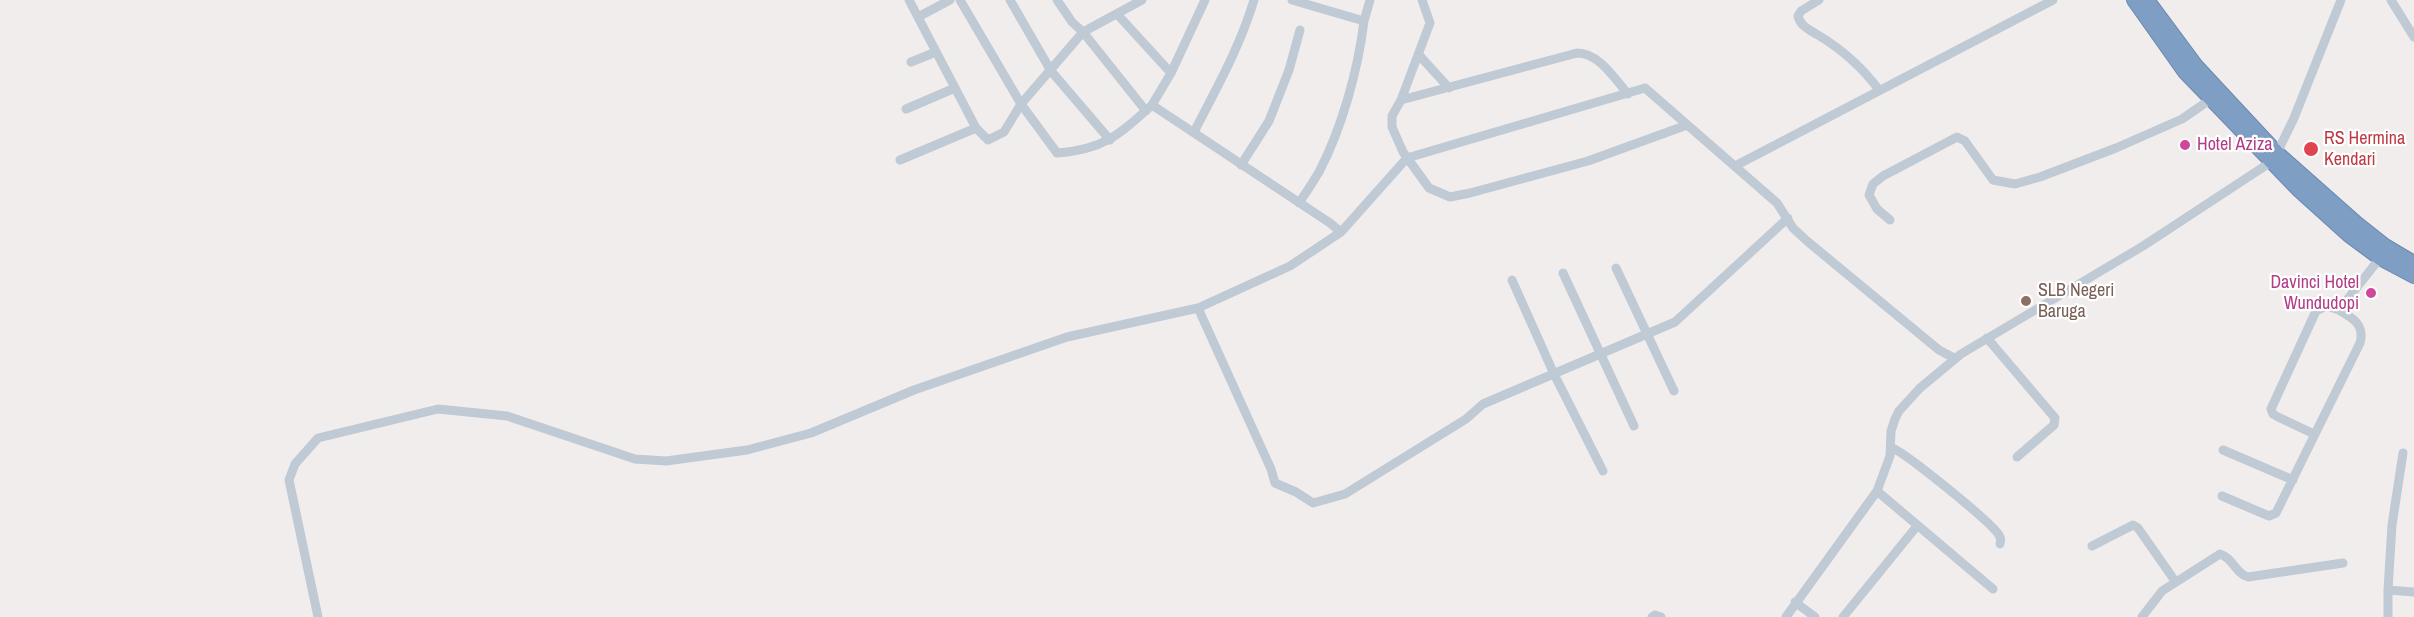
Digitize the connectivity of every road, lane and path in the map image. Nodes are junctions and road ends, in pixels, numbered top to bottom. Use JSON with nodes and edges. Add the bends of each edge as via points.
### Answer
{"nodes":[{"id":1,"x":909,"y":0,"type":"edge"},
{"id":2,"x":950,"y":0,"type":"edge"},
{"id":3,"x":960,"y":0,"type":"edge"},
{"id":4,"x":1010,"y":0,"type":"edge"},
{"id":5,"x":1057,"y":0,"type":"edge"},
{"id":6,"x":1142,"y":0,"type":"edge"},
{"id":7,"x":1205,"y":0,"type":"edge"},
{"id":8,"x":1254,"y":0,"type":"edge"},
{"id":9,"x":1292,"y":0,"type":"edge"},
{"id":10,"x":1370,"y":0,"type":"edge"},
{"id":11,"x":1422,"y":0,"type":"edge"},
{"id":12,"x":1819,"y":0,"type":"edge"},
{"id":13,"x":2053,"y":0,"type":"edge"},
{"id":14,"x":2134,"y":0,"type":"edge"},
{"id":15,"x":2147,"y":0,"type":"edge"},
{"id":16,"x":2342,"y":0,"type":"edge"},
{"id":17,"x":2391,"y":0,"type":"edge"},
{"id":18,"x":1319,"y":3,"type":"edge"},
{"id":19,"x":1117,"y":14,"type":"junction"},
{"id":20,"x":918,"y":17,"type":"junction"},
{"id":21,"x":1364,"y":21,"type":"junction"},
{"id":22,"x":1300,"y":30,"type":"dead end"},
{"id":23,"x":1083,"y":32,"type":"junction"},
{"id":24,"x":2414,"y":37,"type":"edge"},
{"id":25,"x":936,"y":52,"type":"junction"},
{"id":26,"x":1419,"y":54,"type":"junction"},
{"id":27,"x":911,"y":62,"type":"dead end"},
{"id":28,"x":1051,"y":71,"type":"junction"},
{"id":29,"x":1171,"y":73,"type":"junction"},
{"id":30,"x":955,"y":88,"type":"junction"},
{"id":31,"x":1449,"y":88,"type":"junction"},
{"id":32,"x":1879,"y":90,"type":"junction"},
{"id":33,"x":1628,"y":94,"type":"junction"},
{"id":34,"x":2211,"y":99,"type":"junction"},
{"id":35,"x":1401,"y":100,"type":"junction"},
{"id":36,"x":1021,"y":104,"type":"junction"},
{"id":37,"x":1149,"y":108,"type":"junction"},
{"id":38,"x":906,"y":109,"type":"dead end"},
{"id":39,"x":1688,"y":125,"type":"junction"},
{"id":40,"x":976,"y":128,"type":"junction"},
{"id":41,"x":1194,"y":132,"type":"junction"},
{"id":42,"x":1110,"y":140,"type":"junction"},
{"id":43,"x":1407,"y":158,"type":"junction"},
{"id":44,"x":2274,"y":158,"type":"junction"},
{"id":45,"x":900,"y":160,"type":"dead end"},
{"id":46,"x":1241,"y":165,"type":"junction"},
{"id":47,"x":1735,"y":166,"type":"junction"},
{"id":48,"x":1299,"y":203,"type":"junction"},
{"id":49,"x":1788,"y":218,"type":"junction"},
{"id":50,"x":1890,"y":220,"type":"dead end"},
{"id":51,"x":1341,"y":232,"type":"junction"},
{"id":52,"x":2380,"y":258,"type":"junction"},
{"id":53,"x":2414,"y":263,"type":"edge"},
{"id":54,"x":1616,"y":268,"type":"dead end"},
{"id":55,"x":1563,"y":273,"type":"dead end"},
{"id":56,"x":2414,"y":276,"type":"edge"},
{"id":57,"x":1512,"y":280,"type":"dead end"},
{"id":58,"x":1198,"y":308,"type":"junction"},
{"id":59,"x":2338,"y":310,"type":"junction"},
{"id":60,"x":1647,"y":334,"type":"junction"},
{"id":61,"x":1987,"y":338,"type":"junction"},
{"id":62,"x":1600,"y":354,"type":"junction"},
{"id":63,"x":1954,"y":358,"type":"junction"},
{"id":64,"x":1554,"y":374,"type":"junction"},
{"id":65,"x":1674,"y":391,"type":"dead end"},
{"id":66,"x":1634,"y":426,"type":"dead end"},
{"id":67,"x":2314,"y":434,"type":"junction"},
{"id":68,"x":1892,"y":448,"type":"junction"},
{"id":69,"x":2223,"y":450,"type":"dead end"},
{"id":70,"x":2403,"y":453,"type":"dead end"},
{"id":71,"x":2017,"y":457,"type":"dead end"},
{"id":72,"x":1603,"y":471,"type":"dead end"},
{"id":73,"x":2293,"y":480,"type":"junction"},
{"id":74,"x":1877,"y":491,"type":"junction"},
{"id":75,"x":2222,"y":496,"type":"dead end"},
{"id":76,"x":1917,"y":526,"type":"junction"},
{"id":77,"x":2000,"y":544,"type":"dead end"},
{"id":78,"x":2092,"y":546,"type":"dead end"},
{"id":79,"x":2343,"y":563,"type":"dead end"},
{"id":80,"x":2175,"y":581,"type":"junction"},
{"id":81,"x":1993,"y":589,"type":"dead end"},
{"id":82,"x":2388,"y":590,"type":"junction"},
{"id":83,"x":2414,"y":592,"type":"edge"},
{"id":84,"x":1795,"y":602,"type":"junction"},
{"id":85,"x":318,"y":617,"type":"edge"},
{"id":86,"x":1652,"y":617,"type":"edge"},
{"id":87,"x":1661,"y":617,"type":"edge"},
{"id":88,"x":1786,"y":617,"type":"edge"},
{"id":89,"x":1815,"y":617,"type":"edge"},
{"id":90,"x":1843,"y":617,"type":"edge"},
{"id":91,"x":2142,"y":617,"type":"edge"},
{"id":92,"x":2388,"y":617,"type":"edge"}],
"edges":[{"from":1,"to":20,"type":"street"},
{"from":2,"to":20,"type":"street"},
{"from":3,"to":36,"type":"street"},
{"from":4,"to":28,"type":"street"},
{"from":5,"to":23,"type":"street"},
{"from":6,"to":19,"type":"street"},
{"from":7,"to":29,"type":"street"},
{"from":8,"to":41,"type":"street","via":[[1234,53]]},
{"from":9,"to":18,"type":"street"},
{"from":10,"to":21,"type":"street"},
{"from":11,"to":26,"type":"street","via":[[1430,22]]},
{"from":12,"to":32,"type":"street","via":[[1801,11],[1799,21],[1854,60]]},
{"from":13,"to":32,"type":"street"},
{"from":14,"to":34,"type":"highway","via":[[2185,72]]},
{"from":15,"to":44,"type":"highway","via":[[2196,66]]},
{"from":16,"to":44,"type":"street"},
{"from":17,"to":24,"type":"street"},
{"from":18,"to":21,"type":"street"},
{"from":19,"to":23,"type":"street"},
{"from":19,"to":29,"type":"street"},
{"from":20,"to":25,"type":"street"},
{"from":21,"to":48,"type":"street","via":[[1360,51],[1336,131],[1319,172]]},
{"from":22,"to":46,"type":"street","via":[[1269,121]]},
{"from":23,"to":28,"type":"street"},
{"from":23,"to":37,"type":"street"},
{"from":25,"to":27,"type":"street"},
{"from":25,"to":30,"type":"street"},
{"from":26,"to":31,"type":"street"},
{"from":26,"to":35,"type":"street"},
{"from":28,"to":36,"type":"street"},
{"from":28,"to":42,"type":"street"},
{"from":29,"to":37,"type":"street"},
{"from":30,"to":38,"type":"street"},
{"from":30,"to":40,"type":"street"},
{"from":31,"to":33,"type":"street","via":[[1584,53],[1598,61]]},
{"from":31,"to":35,"type":"street"},
{"from":32,"to":47,"type":"street"},
{"from":33,"to":39,"type":"street","via":[[1645,88]]},
{"from":33,"to":43,"type":"street"},
{"from":34,"to":44,"type":"highway"},
{"from":34,"to":50,"type":"street","via":[[2182,120],[2014,184],[1993,180],[1965,141],[1957,137],[1873,184],[1869,195],[1872,203]]},
{"from":35,"to":43,"type":"street","via":[[1392,116],[1392,127]]},
{"from":36,"to":40,"type":"street","via":[[1004,132],[988,140]]},
{"from":36,"to":42,"type":"street","via":[[1057,153],[1080,152]]},
{"from":37,"to":41,"type":"street"},
{"from":37,"to":42,"type":"street"},
{"from":39,"to":43,"type":"street","via":[[1588,161],[1450,197],[1429,188]]},
{"from":39,"to":47,"type":"street"},
{"from":40,"to":45,"type":"street"},
{"from":41,"to":46,"type":"street"},
{"from":43,"to":51,"type":"street"},
{"from":44,"to":52,"type":"highway","via":[[2349,235]]},
{"from":44,"to":53,"type":"highway","via":[[2385,246]]},
{"from":44,"to":61,"type":"street","via":[[2143,246]]},
{"from":46,"to":48,"type":"street"},
{"from":47,"to":49,"type":"street","via":[[1777,203]]},
{"from":48,"to":51,"type":"street"},
{"from":49,"to":60,"type":"street","via":[[1681,318]]},
{"from":49,"to":63,"type":"street","via":[[1807,241],[1939,350]]},
{"from":51,"to":58,"type":"street","via":[[1290,266]]},
{"from":52,"to":56,"type":"highway"},
{"from":52,"to":59,"type":"street"},
{"from":54,"to":60,"type":"street"},
{"from":55,"to":62,"type":"street"},
{"from":57,"to":64,"type":"street"},
{"from":58,"to":64,"type":"street","via":[[1275,483],[1313,503],[1345,495],[1466,419],[1483,404]]},
{"from":58,"to":85,"type":"street","via":[[1067,337],[914,390],[794,439],[747,450],[666,461],[635,459],[507,416],[438,409],[318,438],[295,464],[289,480]]},
{"from":59,"to":67,"type":"street","via":[[2357,322],[2362,334]]},
{"from":59,"to":67,"type":"street","via":[[2327,306],[2316,311],[2271,409],[2278,417]]},
{"from":60,"to":62,"type":"street"},
{"from":60,"to":65,"type":"street"},
{"from":61,"to":63,"type":"street"},
{"from":61,"to":71,"type":"street","via":[[2055,418],[2054,425]]},
{"from":62,"to":64,"type":"street"},
{"from":62,"to":66,"type":"street"},
{"from":63,"to":68,"type":"street","via":[[1899,411],[1891,430]]},
{"from":64,"to":72,"type":"street"},
{"from":67,"to":73,"type":"street"},
{"from":68,"to":74,"type":"street"},
{"from":68,"to":77,"type":"street","via":[[1914,461],[1984,520],[1998,534]]},
{"from":69,"to":73,"type":"street"},
{"from":70,"to":82,"type":"street","via":[[2392,525]]},
{"from":73,"to":75,"type":"street","via":[[2271,516]]},
{"from":74,"to":76,"type":"street"},
{"from":74,"to":84,"type":"street"},
{"from":76,"to":81,"type":"street"},
{"from":76,"to":90,"type":"street"},
{"from":78,"to":80,"type":"street","via":[[2133,525]]},
{"from":79,"to":80,"type":"street","via":[[2248,577],[2220,554]]},
{"from":80,"to":91,"type":"street"},
{"from":82,"to":83,"type":"street"},
{"from":82,"to":92,"type":"street"},
{"from":84,"to":88,"type":"street"},
{"from":84,"to":89,"type":"street"},
{"from":86,"to":87,"type":"street"}]}
